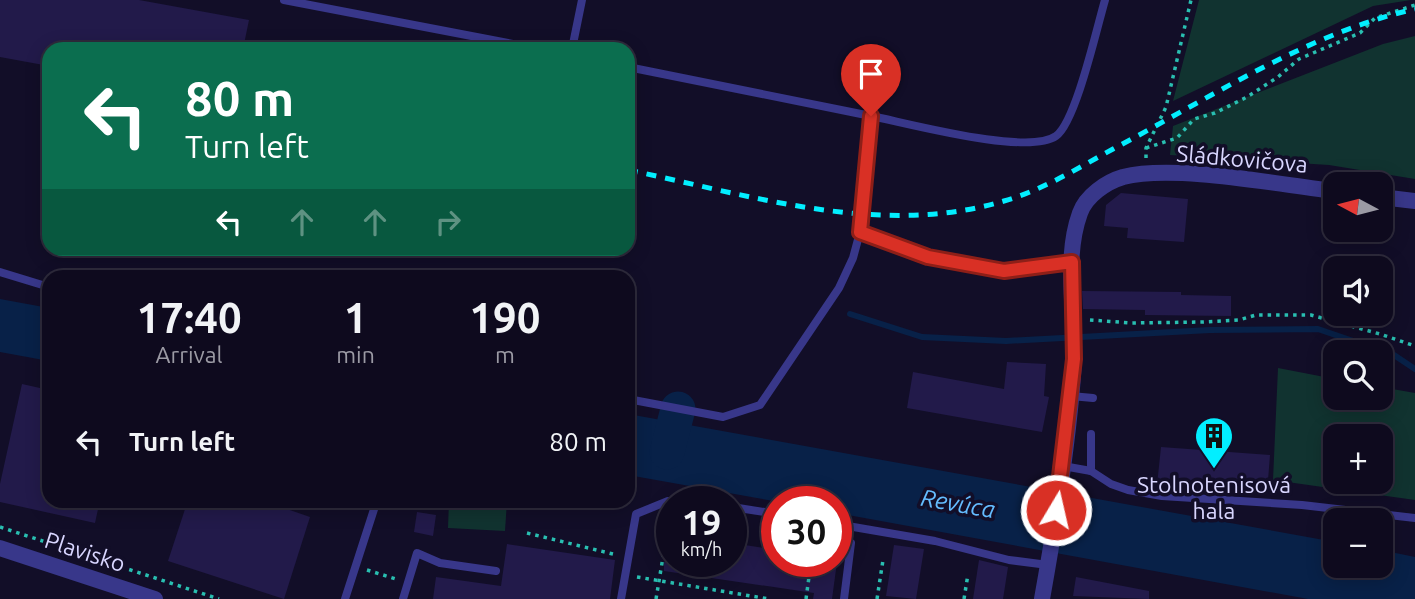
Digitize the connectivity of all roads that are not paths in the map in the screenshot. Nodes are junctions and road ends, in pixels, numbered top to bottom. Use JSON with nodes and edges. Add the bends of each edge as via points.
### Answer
{"nodes":[{"id":1,"x":284,"y":0,"type":"edge"},
{"id":2,"x":582,"y":0,"type":"edge"},
{"id":3,"x":1105,"y":0,"type":"edge"},
{"id":4,"x":503,"y":42,"type":"edge"},
{"id":5,"x":573,"y":42,"type":"edge"},
{"id":6,"x":635,"y":68,"type":"edge"},
{"id":7,"x":871,"y":116,"type":"junction"},
{"id":8,"x":1323,"y":190,"type":"edge"},
{"id":9,"x":1393,"y":198,"type":"edge"},
{"id":10,"x":1415,"y":201,"type":"edge"},
{"id":11,"x":860,"y":232,"type":"junction"},
{"id":12,"x":1072,"y":262,"type":"junction"},
{"id":13,"x":0,"y":272,"type":"edge"},
{"id":14,"x":42,"y":286,"type":"edge"},
{"id":15,"x":1071,"y":396,"type":"junction"},
{"id":16,"x":1093,"y":398,"type":"dead end"},
{"id":17,"x":635,"y":400,"type":"edge"},
{"id":18,"x":1091,"y":434,"type":"dead end"},
{"id":19,"x":1063,"y":466,"type":"junction"},
{"id":20,"x":1091,"y":471,"type":"junction"},
{"id":21,"x":656,"y":506,"type":"edge"},
{"id":22,"x":374,"y":508,"type":"edge"},
{"id":23,"x":1415,"y":518,"type":"edge"},
{"id":24,"x":852,"y":526,"type":"edge"},
{"id":25,"x":0,"y":548,"type":"edge"},
{"id":26,"x":1049,"y":562,"type":"junction"},
{"id":27,"x":496,"y":570,"type":"dead end"},
{"id":28,"x":847,"y":577,"type":"edge"},
{"id":29,"x":106,"y":591,"type":"edge"},
{"id":30,"x":155,"y":599,"type":"edge"},
{"id":31,"x":345,"y":599,"type":"edge"},
{"id":32,"x":403,"y":599,"type":"edge"},
{"id":33,"x":621,"y":599,"type":"edge"},
{"id":34,"x":844,"y":599,"type":"edge"},
{"id":35,"x":1042,"y":599,"type":"edge"}],
"edges":[{"from":1,"to":4,"type":"lane"},
{"from":2,"to":5,"type":"lane"},
{"from":3,"to":7,"type":"lane","via":[[1070,118],[1056,136],[1034,144],[1006,142]]},
{"from":6,"to":7,"type":"lane"},
{"from":7,"to":11,"type":"lane"},
{"from":8,"to":12,"type":"street","name":"Sládkovičova","via":[[1193,175],[1122,177],[1090,197],[1081,210]]},
{"from":9,"to":10,"type":"street"},
{"from":11,"to":12,"type":"lane","via":[[928,257],[1004,271]]},
{"from":11,"to":17,"type":"lane","via":[[839,288],[760,405],[723,417]]},
{"from":12,"to":15,"type":"street","name":"Sládkovičova"},
{"from":13,"to":14,"type":"lane"},
{"from":15,"to":16,"type":"lane"},
{"from":15,"to":19,"type":"street","name":"Sládkovičova"},
{"from":18,"to":20,"type":"lane"},
{"from":19,"to":20,"type":"lane"},
{"from":19,"to":26,"type":"street","name":"Sládkovičova"},
{"from":20,"to":23,"type":"lane","via":[[1111,484],[1162,496]]},
{"from":21,"to":33,"type":"lane","via":[[636,514]]},
{"from":22,"to":31,"type":"lane"},
{"from":24,"to":26,"type":"lane","via":[[1009,560]]},
{"from":25,"to":29,"type":"street","name":"Plavisko"},
{"from":26,"to":35,"type":"street","name":"Sládkovičova"},
{"from":27,"to":32,"type":"lane","via":[[440,563],[417,553]]},
{"from":28,"to":34,"type":"lane"},
{"from":29,"to":30,"type":"street","name":"Plavisko"}]}
